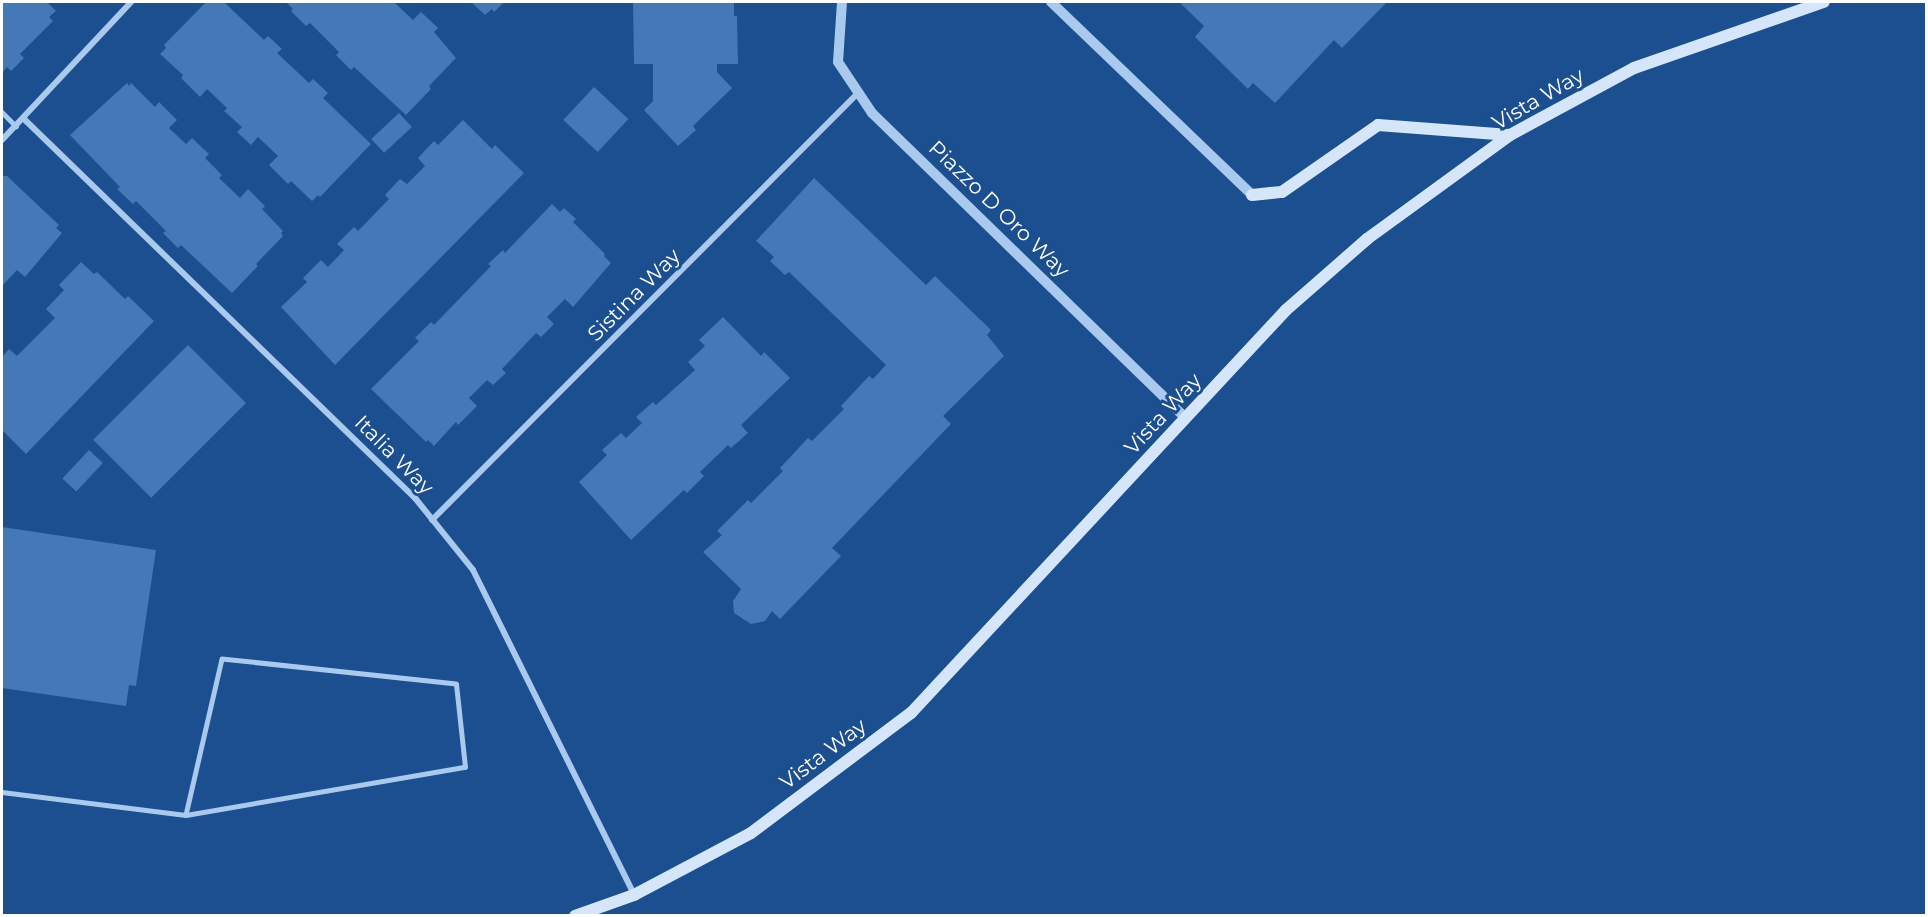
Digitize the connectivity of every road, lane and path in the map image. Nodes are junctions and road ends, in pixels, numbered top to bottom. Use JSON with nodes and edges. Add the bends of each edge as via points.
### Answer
{"nodes":[{"id":1,"x":131,"y":2,"type":"edge"},
{"id":2,"x":842,"y":2,"type":"edge"},
{"id":3,"x":1051,"y":2,"type":"edge"},
{"id":4,"x":1824,"y":2,"type":"edge"},
{"id":5,"x":858,"y":93,"type":"junction"},
{"id":6,"x":2,"y":112,"type":"edge"},
{"id":7,"x":24,"y":118,"type":"junction"},
{"id":8,"x":16,"y":126,"type":"junction"},
{"id":9,"x":1510,"y":135,"type":"junction"},
{"id":10,"x":2,"y":140,"type":"edge"},
{"id":11,"x":1252,"y":195,"type":"joint"},
{"id":12,"x":1186,"y":418,"type":"junction"},
{"id":13,"x":432,"y":520,"type":"junction"},
{"id":14,"x":2,"y":792,"type":"edge"},
{"id":15,"x":186,"y":815,"type":"junction"},
{"id":16,"x":634,"y":895,"type":"junction"},
{"id":17,"x":574,"y":915,"type":"edge"}],
"edges":[{"from":1,"to":7,"type":"street"},
{"from":2,"to":5,"type":"street","name":"Piazzo D Oro Way","via":[[838,62]]},
{"from":3,"to":11,"type":"street"},
{"from":4,"to":9,"type":"main road","name":"Vista Way","via":[[1634,68]]},
{"from":5,"to":12,"type":"street","name":"Piazzo D Oro Way","via":[[872,113]]},
{"from":5,"to":13,"type":"street","name":"Sistina Way"},
{"from":6,"to":8,"type":"lane"},
{"from":7,"to":8,"type":"street"},
{"from":7,"to":13,"type":"street","name":"Italia Way","via":[[407,490]]},
{"from":8,"to":10,"type":"street"},
{"from":9,"to":11,"type":"main road","via":[[1378,125],[1282,192]]},
{"from":9,"to":12,"type":"main road","name":"Vista Way","via":[[1367,239],[1286,310]]},
{"from":12,"to":16,"type":"main road","name":"Vista Way","via":[[911,713],[751,833]]},
{"from":13,"to":16,"type":"street","name":"Italia Way","via":[[473,570]]},
{"from":14,"to":15,"type":"lane"},
{"from":15,"to":15,"type":"lane","via":[[465,767],[456,684],[222,659]]},
{"from":16,"to":17,"type":"main road","name":"Vista Way"}]}
